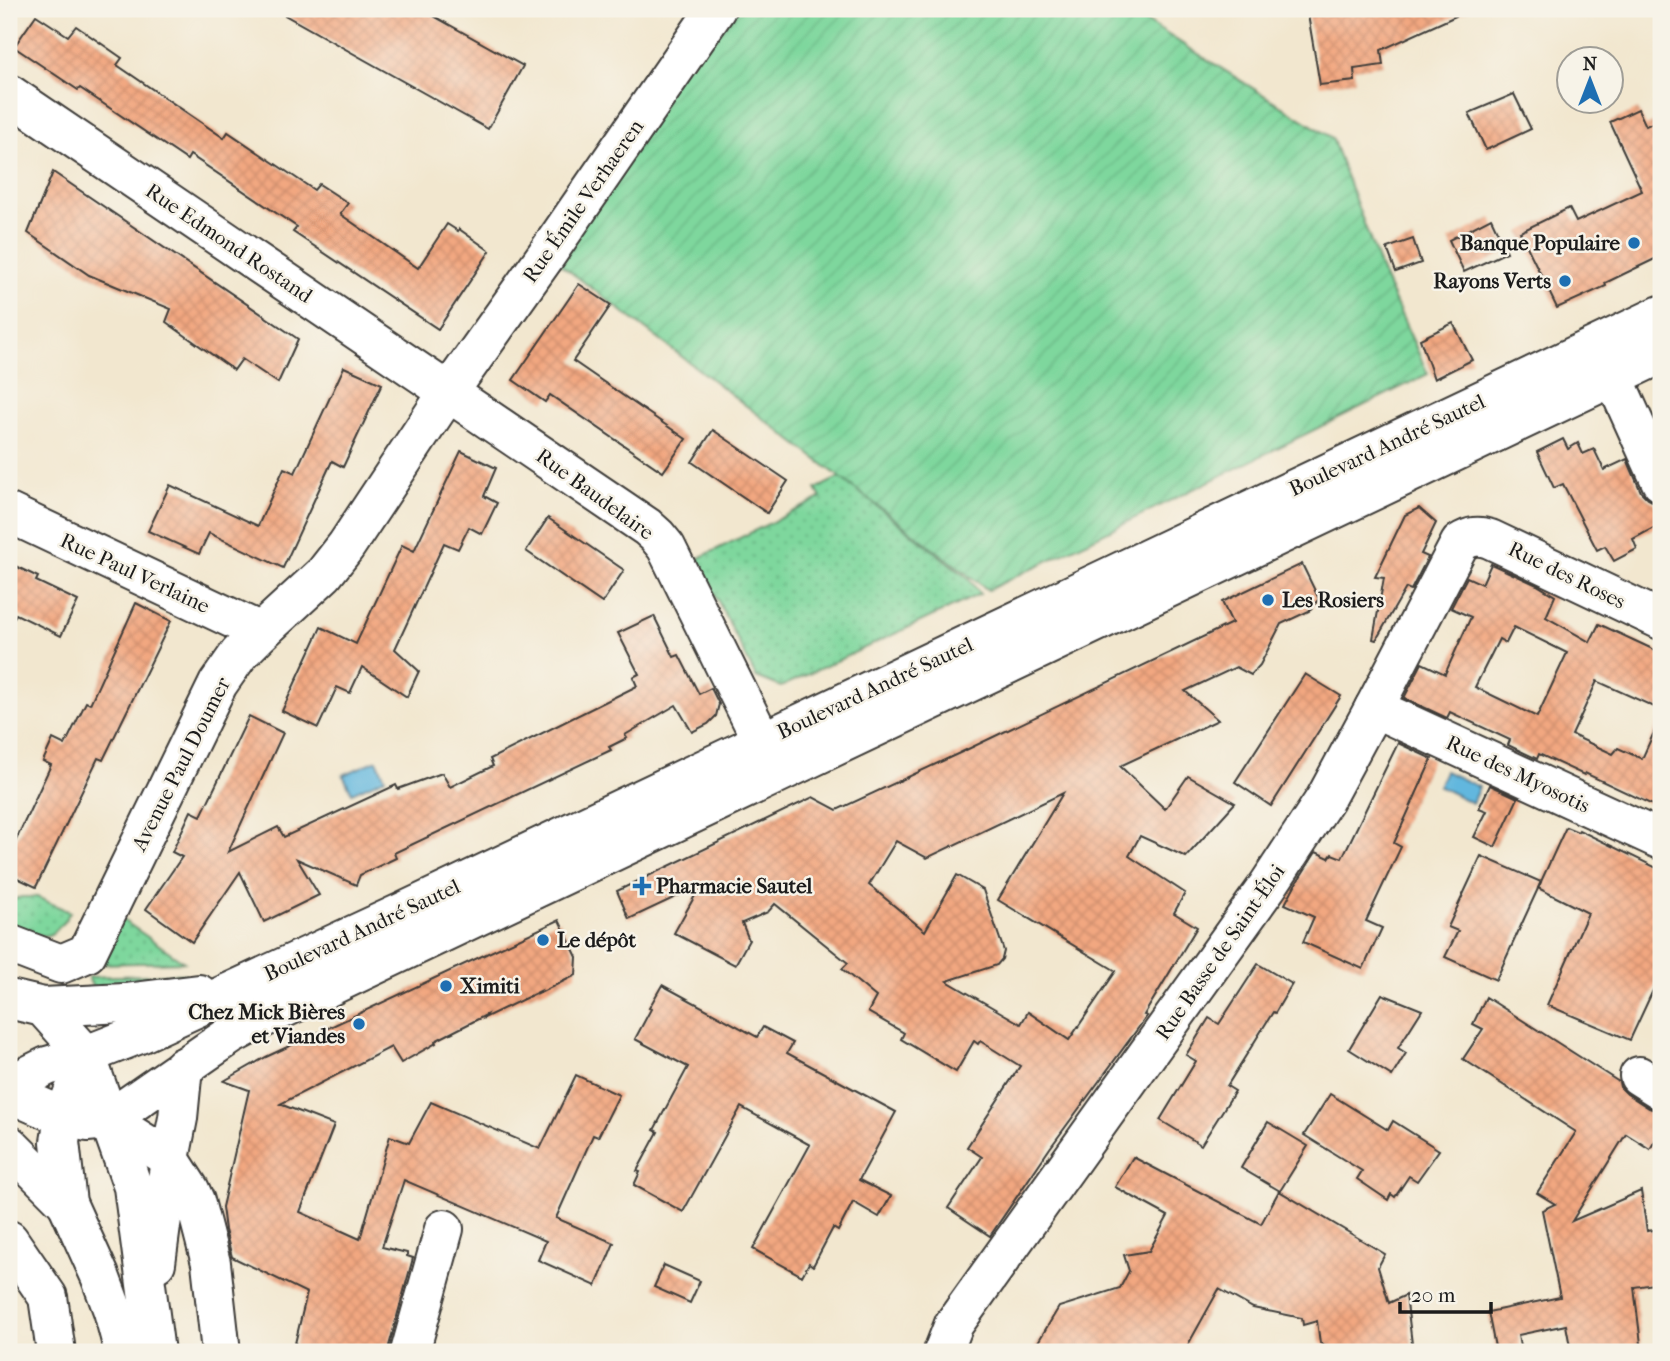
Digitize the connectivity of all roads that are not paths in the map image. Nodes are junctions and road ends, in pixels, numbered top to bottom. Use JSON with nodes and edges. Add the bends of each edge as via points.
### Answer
{"nodes":[{"id":1,"x":716,"y":9,"type":"edge"},
{"id":2,"x":9,"y":94,"type":"edge"},
{"id":3,"x":1661,"y":314,"type":"edge"},
{"id":4,"x":1661,"y":354,"type":"edge"},
{"id":5,"x":1613,"y":376,"type":"junction"},
{"id":6,"x":449,"y":392,"type":"junction"},
{"id":7,"x":1661,"y":482,"type":"edge"},
{"id":8,"x":9,"y":513,"type":"edge"},
{"id":9,"x":1470,"y":537,"type":"joint"},
{"id":10,"x":1661,"y":620,"type":"edge"},
{"id":11,"x":261,"y":632,"type":"junction"},
{"id":12,"x":1374,"y":708,"type":"junction"},
{"id":13,"x":762,"y":741,"type":"junction"},
{"id":14,"x":1661,"y":840,"type":"edge"},
{"id":15,"x":9,"y":944,"type":"edge"},
{"id":16,"x":232,"y":990,"type":"junction"},
{"id":17,"x":26,"y":1003,"type":"edge"},
{"id":18,"x":86,"y":1055,"type":"junction"},
{"id":19,"x":183,"y":1067,"type":"junction"},
{"id":20,"x":9,"y":1085,"type":"edge"},
{"id":21,"x":9,"y":1093,"type":"edge"},
{"id":22,"x":64,"y":1117,"type":"junction"},
{"id":23,"x":108,"y":1120,"type":"junction"},
{"id":24,"x":9,"y":1145,"type":"edge"},
{"id":25,"x":170,"y":1159,"type":"junction"},
{"id":26,"x":67,"y":1203,"type":"junction"},
{"id":27,"x":444,"y":1229,"type":"dead end"},
{"id":28,"x":9,"y":1240,"type":"edge"},
{"id":29,"x":149,"y":1311,"type":"junction"},
{"id":30,"x":55,"y":1352,"type":"edge"},
{"id":31,"x":124,"y":1352,"type":"edge"},
{"id":32,"x":155,"y":1352,"type":"edge"},
{"id":33,"x":221,"y":1352,"type":"edge"},
{"id":34,"x":410,"y":1352,"type":"edge"},
{"id":35,"x":943,"y":1352,"type":"edge"}],
"edges":[{"from":1,"to":6,"type":"main road","name":"Rue Émile Verhaeren"},
{"from":2,"to":6,"type":"main road","name":"Rue Edmond Rostand"},
{"from":3,"to":13,"type":"main road","name":"Boulevard André Sautel"},
{"from":4,"to":5,"type":"main road","name":"Boulevard André Sautel"},
{"from":5,"to":7,"type":"main road"},
{"from":5,"to":19,"type":"main road","name":"Boulevard André Sautel","via":[[258,1020]]},
{"from":6,"to":11,"type":"main road","name":"Avenue Paul Doumer","via":[[346,546],[324,574]]},
{"from":6,"to":13,"type":"main road","name":"Rue Baudelaire","via":[[657,536]]},
{"from":8,"to":11,"type":"main road","name":"Rue Paul Verlaine"},
{"from":9,"to":10,"type":"main road","name":"Rue des Roses","via":[[1490,538]]},
{"from":9,"to":12,"type":"main road","name":"Rue Basse de Saint-Éloi","via":[[1454,552]]},
{"from":11,"to":15,"type":"main road","name":"Avenue Paul Doumer","via":[[219,684],[87,953],[61,964]]},
{"from":12,"to":14,"type":"main road","name":"Rue des Myosotis"},
{"from":12,"to":35,"type":"main road","name":"Rue Basse de Saint-Éloi","via":[[1325,799],[1267,887],[954,1324]]},
{"from":13,"to":16,"type":"main road","name":"Boulevard André Sautel"},
{"from":16,"to":17,"type":"main road","via":[[125,1003]]},
{"from":16,"to":18,"type":"main road","name":"Boulevard André Sautel"},
{"from":17,"to":18,"type":"main road"},
{"from":18,"to":20,"type":"main road","name":"Boulevard André Sautel","via":[[47,1066]]},
{"from":18,"to":22,"type":"main road"},
{"from":18,"to":23,"type":"main road"},
{"from":19,"to":23,"type":"main road","name":"Boulevard André Sautel"},
{"from":19,"to":25,"type":"main road"},
{"from":21,"to":22,"type":"main road"},
{"from":22,"to":23,"type":"main road"},
{"from":22,"to":26,"type":"main road","via":[[61,1142]]},
{"from":23,"to":25,"type":"main road"},
{"from":23,"to":29,"type":"main road","via":[[133,1187]]},
{"from":24,"to":26,"type":"main road"},
{"from":25,"to":29,"type":"main road"},
{"from":25,"to":33,"type":"main road","via":[[195,1201],[211,1263]]},
{"from":26,"to":31,"type":"main road","via":[[100,1276]]},
{"from":27,"to":34,"type":"main road"},
{"from":28,"to":30,"type":"main road","via":[[48,1297]]},
{"from":29,"to":32,"type":"main road"}]}
